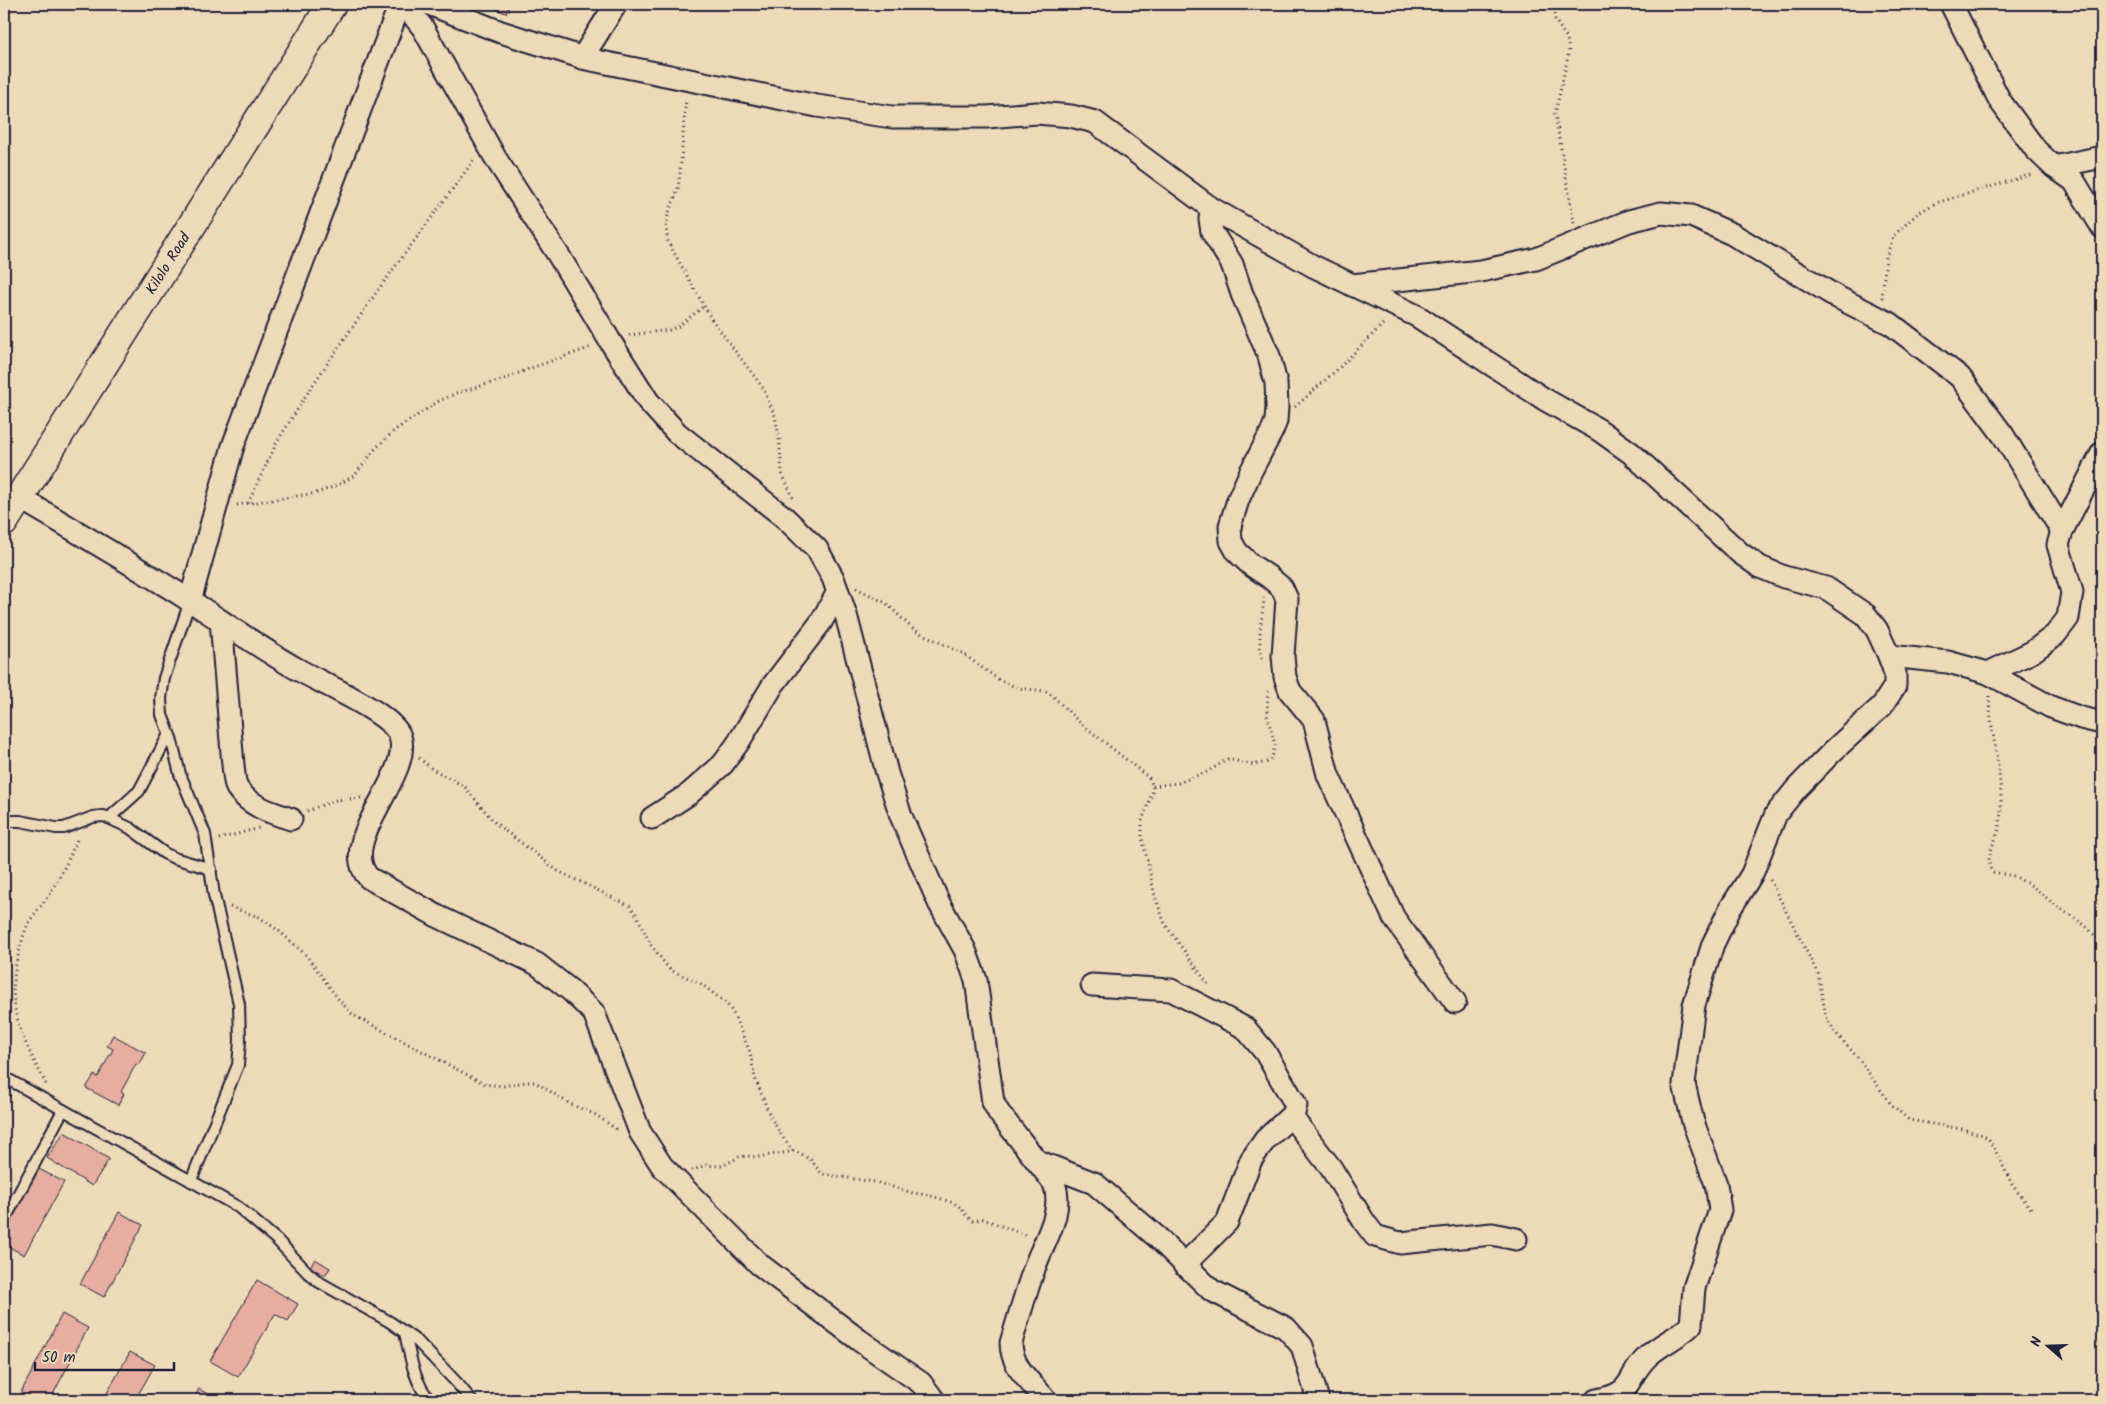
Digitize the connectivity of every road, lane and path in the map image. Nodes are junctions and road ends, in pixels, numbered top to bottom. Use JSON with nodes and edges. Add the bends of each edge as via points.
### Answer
{"nodes":[{"id":1,"x":332,"y":4,"type":"edge"},
{"id":2,"x":402,"y":4,"type":"edge"},
{"id":3,"x":429,"y":4,"type":"edge"},
{"id":4,"x":616,"y":4,"type":"edge"},
{"id":5,"x":1553,"y":4,"type":"edge"},
{"id":6,"x":1951,"y":4,"type":"edge"},
{"id":7,"x":582,"y":58,"type":"junction"},
{"id":8,"x":688,"y":80,"type":"junction"},
{"id":9,"x":487,"y":142,"type":"junction"},
{"id":10,"x":2102,"y":157,"type":"edge"},
{"id":11,"x":2054,"y":167,"type":"junction"},
{"id":12,"x":1212,"y":208,"type":"junction"},
{"id":13,"x":2102,"y":227,"type":"edge"},
{"id":14,"x":1577,"y":241,"type":"junction"},
{"id":15,"x":1352,"y":285,"type":"junction"},
{"id":16,"x":704,"y":306,"type":"junction"},
{"id":17,"x":1400,"y":308,"type":"junction"},
{"id":18,"x":1880,"y":318,"type":"junction"},
{"id":19,"x":610,"y":341,"type":"junction"},
{"id":20,"x":1276,"y":421,"type":"junction"},
{"id":21,"x":2102,"y":453,"type":"edge"},
{"id":22,"x":20,"y":498,"type":"junction"},
{"id":23,"x":248,"y":503,"type":"junction"},
{"id":24,"x":797,"y":506,"type":"dead end"},
{"id":25,"x":214,"y":509,"type":"junction"},
{"id":26,"x":4,"y":522,"type":"edge"},
{"id":27,"x":2062,"y":531,"type":"junction"},
{"id":28,"x":1251,"y":565,"type":"junction"},
{"id":29,"x":836,"y":585,"type":"junction"},
{"id":30,"x":190,"y":601,"type":"junction"},
{"id":31,"x":221,"y":621,"type":"junction"},
{"id":32,"x":1889,"y":656,"type":"junction"},
{"id":33,"x":1263,"y":664,"type":"dead end"},
{"id":34,"x":1988,"y":673,"type":"junction"},
{"id":35,"x":1268,"y":687,"type":"dead end"},
{"id":36,"x":2102,"y":723,"type":"edge"},
{"id":37,"x":169,"y":734,"type":"junction"},
{"id":38,"x":401,"y":744,"type":"junction"},
{"id":39,"x":1154,"y":786,"type":"junction"},
{"id":40,"x":109,"y":818,"type":"junction"},
{"id":41,"x":652,"y":818,"type":"dead end"},
{"id":42,"x":291,"y":819,"type":"dead end"},
{"id":43,"x":84,"y":820,"type":"junction"},
{"id":44,"x":4,"y":822,"type":"edge"},
{"id":45,"x":1760,"y":857,"type":"junction"},
{"id":46,"x":211,"y":869,"type":"junction"},
{"id":47,"x":216,"y":901,"type":"junction"},
{"id":48,"x":2102,"y":943,"type":"edge"},
{"id":49,"x":1092,"y":985,"type":"dead end"},
{"id":50,"x":1214,"y":993,"type":"dead end"},
{"id":51,"x":1455,"y":1002,"type":"dead end"},
{"id":52,"x":4,"y":1076,"type":"edge"},
{"id":53,"x":60,"y":1108,"type":"junction"},
{"id":54,"x":1291,"y":1116,"type":"junction"},
{"id":55,"x":618,"y":1130,"type":"dead end"},
{"id":56,"x":793,"y":1151,"type":"junction"},
{"id":57,"x":1035,"y":1160,"type":"junction"},
{"id":58,"x":676,"y":1180,"type":"junction"},
{"id":59,"x":191,"y":1181,"type":"junction"},
{"id":60,"x":2033,"y":1211,"type":"dead end"},
{"id":61,"x":4,"y":1221,"type":"edge"},
{"id":62,"x":1516,"y":1239,"type":"dead end"},
{"id":63,"x":1044,"y":1243,"type":"junction"},
{"id":64,"x":1184,"y":1265,"type":"junction"},
{"id":65,"x":406,"y":1333,"type":"junction"},
{"id":66,"x":1323,"y":1399,"type":"edge"},
{"id":67,"x":430,"y":1400,"type":"edge"},
{"id":68,"x":470,"y":1400,"type":"edge"},
{"id":69,"x":934,"y":1400,"type":"edge"},
{"id":70,"x":1046,"y":1400,"type":"edge"},
{"id":71,"x":1596,"y":1400,"type":"edge"}],
"edges":[{"from":1,"to":22,"type":"main road","name":"Kilolo Road"},
{"from":2,"to":9,"type":"street","via":[[423,28]]},
{"from":2,"to":25,"type":"street","via":[[255,385]]},
{"from":3,"to":7,"type":"street"},
{"from":4,"to":7,"type":"street"},
{"from":5,"to":14,"type":"path","via":[[1555,20],[1567,38],[1569,52],[1555,114]]},
{"from":6,"to":11,"type":"street","via":[[2000,101],[2036,150]]},
{"from":7,"to":8,"type":"street"},
{"from":8,"to":12,"type":"street","via":[[892,117],[1037,113],[1071,116],[1095,122]]},
{"from":8,"to":16,"type":"path","via":[[678,188],[666,228],[668,242]]},
{"from":9,"to":19,"type":"street"},
{"from":9,"to":23,"type":"path","via":[[312,386],[278,440]]},
{"from":10,"to":11,"type":"street"},
{"from":11,"to":13,"type":"street","via":[[2074,181]]},
{"from":11,"to":18,"type":"path","via":[[1936,203],[1918,213],[1894,235],[1886,257]]},
{"from":12,"to":15,"type":"street"},
{"from":12,"to":20,"type":"street","via":[[1212,232],[1232,264],[1269,356],[1276,383]]},
{"from":14,"to":15,"type":"street","via":[[1536,259],[1481,271]]},
{"from":14,"to":18,"type":"street","via":[[1629,220],[1661,213],[1691,216],[1732,234],[1790,270]]},
{"from":15,"to":17,"type":"street"},
{"from":16,"to":19,"type":"path","via":[[670,330],[627,335]]},
{"from":16,"to":24,"type":"path","via":[[724,339],[763,388],[778,430],[782,472]]},
{"from":17,"to":20,"type":"path","via":[[1317,388]]},
{"from":17,"to":32,"type":"street","via":[[1472,350],[1631,453],[1740,553],[1760,567],[1826,588],[1866,614]]},
{"from":18,"to":27,"type":"street","via":[[1960,377],[2003,435]]},
{"from":19,"to":23,"type":"path","via":[[439,401],[394,430],[355,475],[338,485],[317,494]]},
{"from":19,"to":29,"type":"street","via":[[648,401],[678,433],[784,517],[817,549]]},
{"from":20,"to":28,"type":"street","via":[[1250,471],[1230,526],[1231,541]]},
{"from":21,"to":27,"type":"street"},
{"from":22,"to":26,"type":"main road","name":"Kilolo Road"},
{"from":22,"to":30,"type":"street"},
{"from":23,"to":25,"type":"path"},
{"from":25,"to":30,"type":"street"},
{"from":27,"to":34,"type":"street","via":[[2058,545],[2072,592],[2068,618],[2055,635],[2032,652]]},
{"from":28,"to":33,"type":"path","via":[[1264,594],[1259,625]]},
{"from":28,"to":51,"type":"street","via":[[1282,588],[1287,599],[1283,656],[1285,677],[1290,690],[1314,720],[1328,775],[1348,822],[1394,918]]},
{"from":29,"to":39,"type":"path","via":[[874,596],[914,630],[962,653],[999,680],[1018,688],[1045,691],[1052,695],[1111,749],[1143,771]]},
{"from":29,"to":41,"type":"street","via":[[821,622],[773,685],[723,764],[689,794]]},
{"from":29,"to":57,"type":"street","via":[[901,816],[938,903],[965,950],[976,980],[993,1102]]},
{"from":30,"to":31,"type":"street"},
{"from":30,"to":37,"type":"lane","via":[[161,698],[162,715]]},
{"from":31,"to":38,"type":"street","via":[[386,720],[398,734]]},
{"from":31,"to":42,"type":"street","via":[[236,787],[268,812]]},
{"from":32,"to":34,"type":"street","via":[[1948,662]]},
{"from":32,"to":45,"type":"street","via":[[1895,673],[1895,686],[1882,706],[1833,751],[1776,814]]},
{"from":34,"to":36,"type":"street","via":[[2051,707]]},
{"from":34,"to":48,"type":"path","via":[[1990,721],[2001,796],[2000,826],[1989,858],[1990,868],[1992,872],[2014,876],[2032,886],[2086,926]]},
{"from":35,"to":39,"type":"path","via":[[1267,715],[1275,745],[1272,758],[1254,765],[1228,758],[1207,772],[1178,783]]},
{"from":37,"to":40,"type":"lane","via":[[140,791]]},
{"from":37,"to":46,"type":"lane","via":[[180,774],[205,834]]},
{"from":38,"to":56,"type":"path","via":[[432,769],[464,786],[495,823],[558,871],[630,906],[651,945],[670,970],[700,983],[727,1004],[750,1052],[755,1078],[770,1116]]},
{"from":38,"to":58,"type":"street","via":[[401,758],[370,820],[360,852],[362,870],[368,878],[437,916],[537,964],[594,1013],[640,1132],[662,1166]]},
{"from":39,"to":50,"type":"path","via":[[1142,821],[1142,837],[1155,896],[1165,924]]},
{"from":40,"to":43,"type":"lane","via":[[99,815]]},
{"from":40,"to":46,"type":"lane","via":[[130,828],[164,853]]},
{"from":43,"to":44,"type":"lane","via":[[64,828],[20,821]]},
{"from":43,"to":53,"type":"path","via":[[71,855],[28,924],[15,965],[12,987],[24,1042]]},
{"from":45,"to":60,"type":"path","via":[[1774,892],[1818,974],[1826,1016],[1835,1032],[1901,1115],[1909,1120],[1973,1132],[1989,1140],[2013,1186]]},
{"from":45,"to":71,"type":"street","via":[[1714,944],[1694,1005],[1687,1053],[1684,1084],[1720,1204],[1694,1288],[1693,1319],[1682,1334],[1648,1357],[1627,1387],[1614,1397]]},
{"from":46,"to":47,"type":"lane"},
{"from":47,"to":55,"type":"path","via":[[259,917],[278,930],[306,955],[353,1015],[485,1084],[503,1086],[536,1082]]},
{"from":47,"to":59,"type":"lane","via":[[239,1004],[238,1065]]},
{"from":49,"to":54,"type":"street","via":[[1171,990],[1245,1028],[1265,1052],[1292,1098],[1296,1110]]},
{"from":52,"to":53,"type":"lane"},
{"from":53,"to":59,"type":"lane"},
{"from":53,"to":61,"type":"lane"},
{"from":54,"to":62,"type":"street","via":[[1331,1168],[1375,1236],[1400,1243],[1492,1234]]},
{"from":54,"to":64,"type":"street","via":[[1255,1152],[1227,1222]]},
{"from":56,"to":58,"type":"path","via":[[758,1158],[739,1157],[717,1167],[705,1165]]},
{"from":56,"to":63,"type":"path","via":[[810,1159],[822,1174],[929,1194],[954,1203],[972,1221],[983,1219]]},
{"from":57,"to":63,"type":"street","via":[[1058,1193],[1054,1221]]},
{"from":57,"to":64,"type":"street","via":[[1094,1183]]},
{"from":58,"to":69,"type":"street","via":[[759,1264],[921,1383]]},
{"from":59,"to":65,"type":"lane","via":[[251,1216],[319,1282]]},
{"from":63,"to":70,"type":"street","via":[[1011,1343],[1011,1354],[1016,1365]]},
{"from":64,"to":66,"type":"street","via":[[1221,1297],[1286,1328],[1302,1346]]},
{"from":65,"to":67,"type":"lane","via":[[416,1375]]},
{"from":65,"to":68,"type":"lane","via":[[432,1356]]}]}
